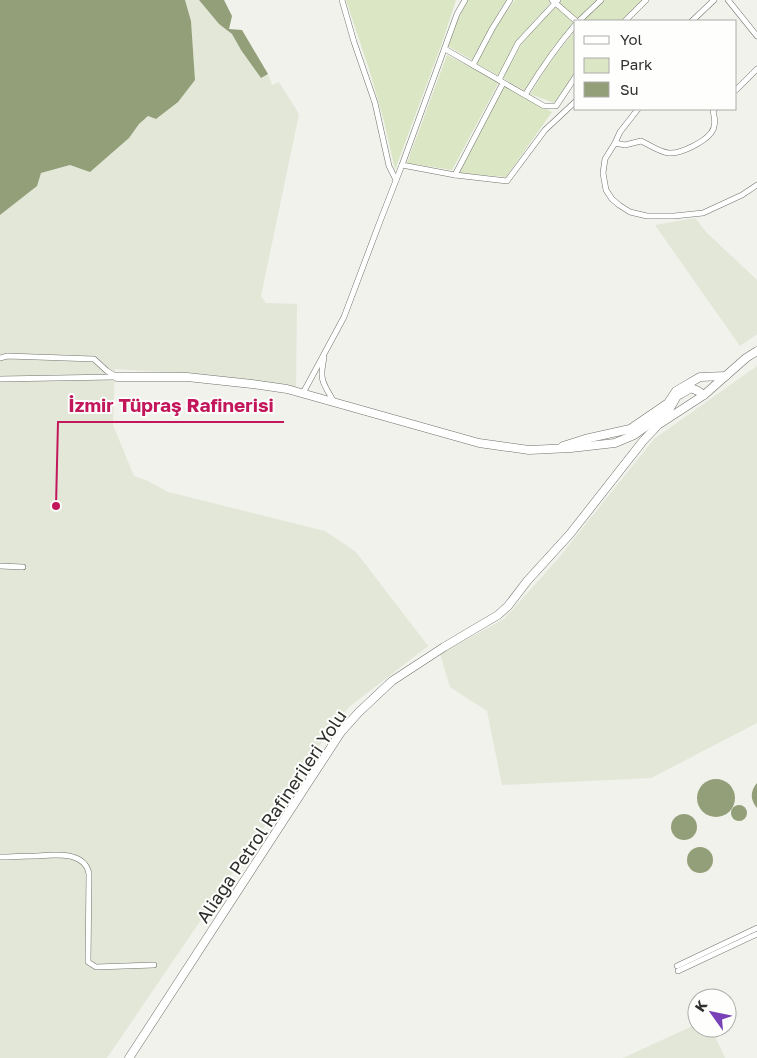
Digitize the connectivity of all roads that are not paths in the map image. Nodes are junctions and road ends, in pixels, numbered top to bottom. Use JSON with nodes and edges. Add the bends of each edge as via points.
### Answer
{"nodes":[{"id":1,"x":342,"y":0,"type":"edge"},
{"id":2,"x":465,"y":0,"type":"edge"},
{"id":3,"x":510,"y":0,"type":"edge"},
{"id":4,"x":601,"y":0,"type":"edge"},
{"id":5,"x":646,"y":0,"type":"edge"},
{"id":6,"x":714,"y":0,"type":"edge"},
{"id":7,"x":728,"y":0,"type":"edge"},
{"id":8,"x":555,"y":1,"type":"edge"},
{"id":9,"x":575,"y":20,"type":"edge"},
{"id":10,"x":579,"y":20,"type":"edge"},
{"id":11,"x":626,"y":20,"type":"edge"},
{"id":12,"x":693,"y":20,"type":"edge"},
{"id":13,"x":574,"y":26,"type":"edge"},
{"id":14,"x":757,"y":36,"type":"edge"},
{"id":15,"x":444,"y":49,"type":"junction"},
{"id":16,"x":473,"y":65,"type":"junction"},
{"id":17,"x":757,"y":70,"type":"edge"},
{"id":18,"x":574,"y":79,"type":"edge"},
{"id":19,"x":501,"y":81,"type":"junction"},
{"id":20,"x":737,"y":89,"type":"edge"},
{"id":21,"x":525,"y":95,"type":"junction"},
{"id":22,"x":574,"y":103,"type":"edge"},
{"id":23,"x":637,"y":110,"type":"edge"},
{"id":24,"x":714,"y":110,"type":"edge"},
{"id":25,"x":615,"y":143,"type":"junction"},
{"id":26,"x":402,"y":165,"type":"junction"},
{"id":27,"x":455,"y":175,"type":"junction"},
{"id":28,"x":396,"y":180,"type":"junction"},
{"id":29,"x":757,"y":185,"type":"edge"},
{"id":30,"x":757,"y":346,"type":"edge"},
{"id":31,"x":326,"y":352,"type":"junction"},
{"id":32,"x":753,"y":353,"type":"edge"},
{"id":33,"x":0,"y":358,"type":"edge"},
{"id":34,"x":726,"y":376,"type":"junction"},
{"id":35,"x":117,"y":377,"type":"junction"},
{"id":36,"x":0,"y":379,"type":"edge"},
{"id":37,"x":304,"y":393,"type":"junction"},
{"id":38,"x":704,"y":395,"type":"junction"},
{"id":39,"x":334,"y":402,"type":"junction"},
{"id":40,"x":659,"y":413,"type":"junction"},
{"id":41,"x":0,"y":566,"type":"edge"},
{"id":42,"x":23,"y":567,"type":"dead end"},
{"id":43,"x":0,"y":857,"type":"edge"},
{"id":44,"x":757,"y":928,"type":"edge"},
{"id":45,"x":757,"y":934,"type":"edge"},
{"id":46,"x":154,"y":965,"type":"dead end"},
{"id":47,"x":129,"y":1058,"type":"edge"}],
"edges":[{"from":1,"to":28,"type":"street","via":[[376,103],[389,166]]},
{"from":2,"to":15,"type":"street"},
{"from":3,"to":16,"type":"street"},
{"from":4,"to":10,"type":"street"},
{"from":5,"to":11,"type":"street"},
{"from":6,"to":12,"type":"street"},
{"from":7,"to":14,"type":"street"},
{"from":8,"to":9,"type":"street"},
{"from":8,"to":19,"type":"street","via":[[518,43]]},
{"from":13,"to":21,"type":"street"},
{"from":15,"to":16,"type":"street"},
{"from":15,"to":26,"type":"street"},
{"from":16,"to":19,"type":"street"},
{"from":17,"to":20,"type":"street"},
{"from":18,"to":21,"type":"street","via":[[556,106],[544,106]]},
{"from":19,"to":21,"type":"street"},
{"from":19,"to":27,"type":"street"},
{"from":22,"to":27,"type":"street","via":[[545,130],[507,181]]},
{"from":23,"to":25,"type":"street"},
{"from":24,"to":25,"type":"street","via":[[712,133],[693,147],[671,153],[641,140],[625,145]]},
{"from":25,"to":29,"type":"street","via":[[603,173],[606,190],[612,199],[630,212],[647,216],[702,213]]},
{"from":26,"to":27,"type":"street"},
{"from":26,"to":28,"type":"street"},
{"from":28,"to":31,"type":"street","via":[[349,305]]},
{"from":30,"to":32,"type":"street","name":"Aliağa Petrol Rafinerileri Yolu"},
{"from":31,"to":37,"type":"street"},
{"from":31,"to":39,"type":"street","via":[[322,382]]},
{"from":32,"to":34,"type":"street","name":"Aliağa Petrol Rafinerileri Yolu"},
{"from":33,"to":35,"type":"street","via":[[94,359]]},
{"from":34,"to":38,"type":"street","name":"Aliağa Petrol Rafinerileri Yolu"},
{"from":34,"to":40,"type":"street","via":[[700,377],[676,391]]},
{"from":35,"to":36,"type":"street"},
{"from":35,"to":37,"type":"street","via":[[186,377]]},
{"from":37,"to":39,"type":"street"},
{"from":38,"to":40,"type":"street","via":[[691,388],[677,396],[669,410]]},
{"from":38,"to":47,"type":"street","name":"Aliağa Petrol Rafinerileri Yolu","via":[[658,425],[643,441],[570,534],[498,616],[444,646],[392,681],[341,732]]},
{"from":39,"to":40,"type":"street","via":[[479,443],[529,450],[556,448],[640,427]]},
{"from":41,"to":42,"type":"street"},
{"from":43,"to":46,"type":"street","via":[[57,855],[76,858],[87,868],[88,874],[88,962],[96,967]]},
{"from":44,"to":45,"type":"street","via":[[677,968]]}]}
